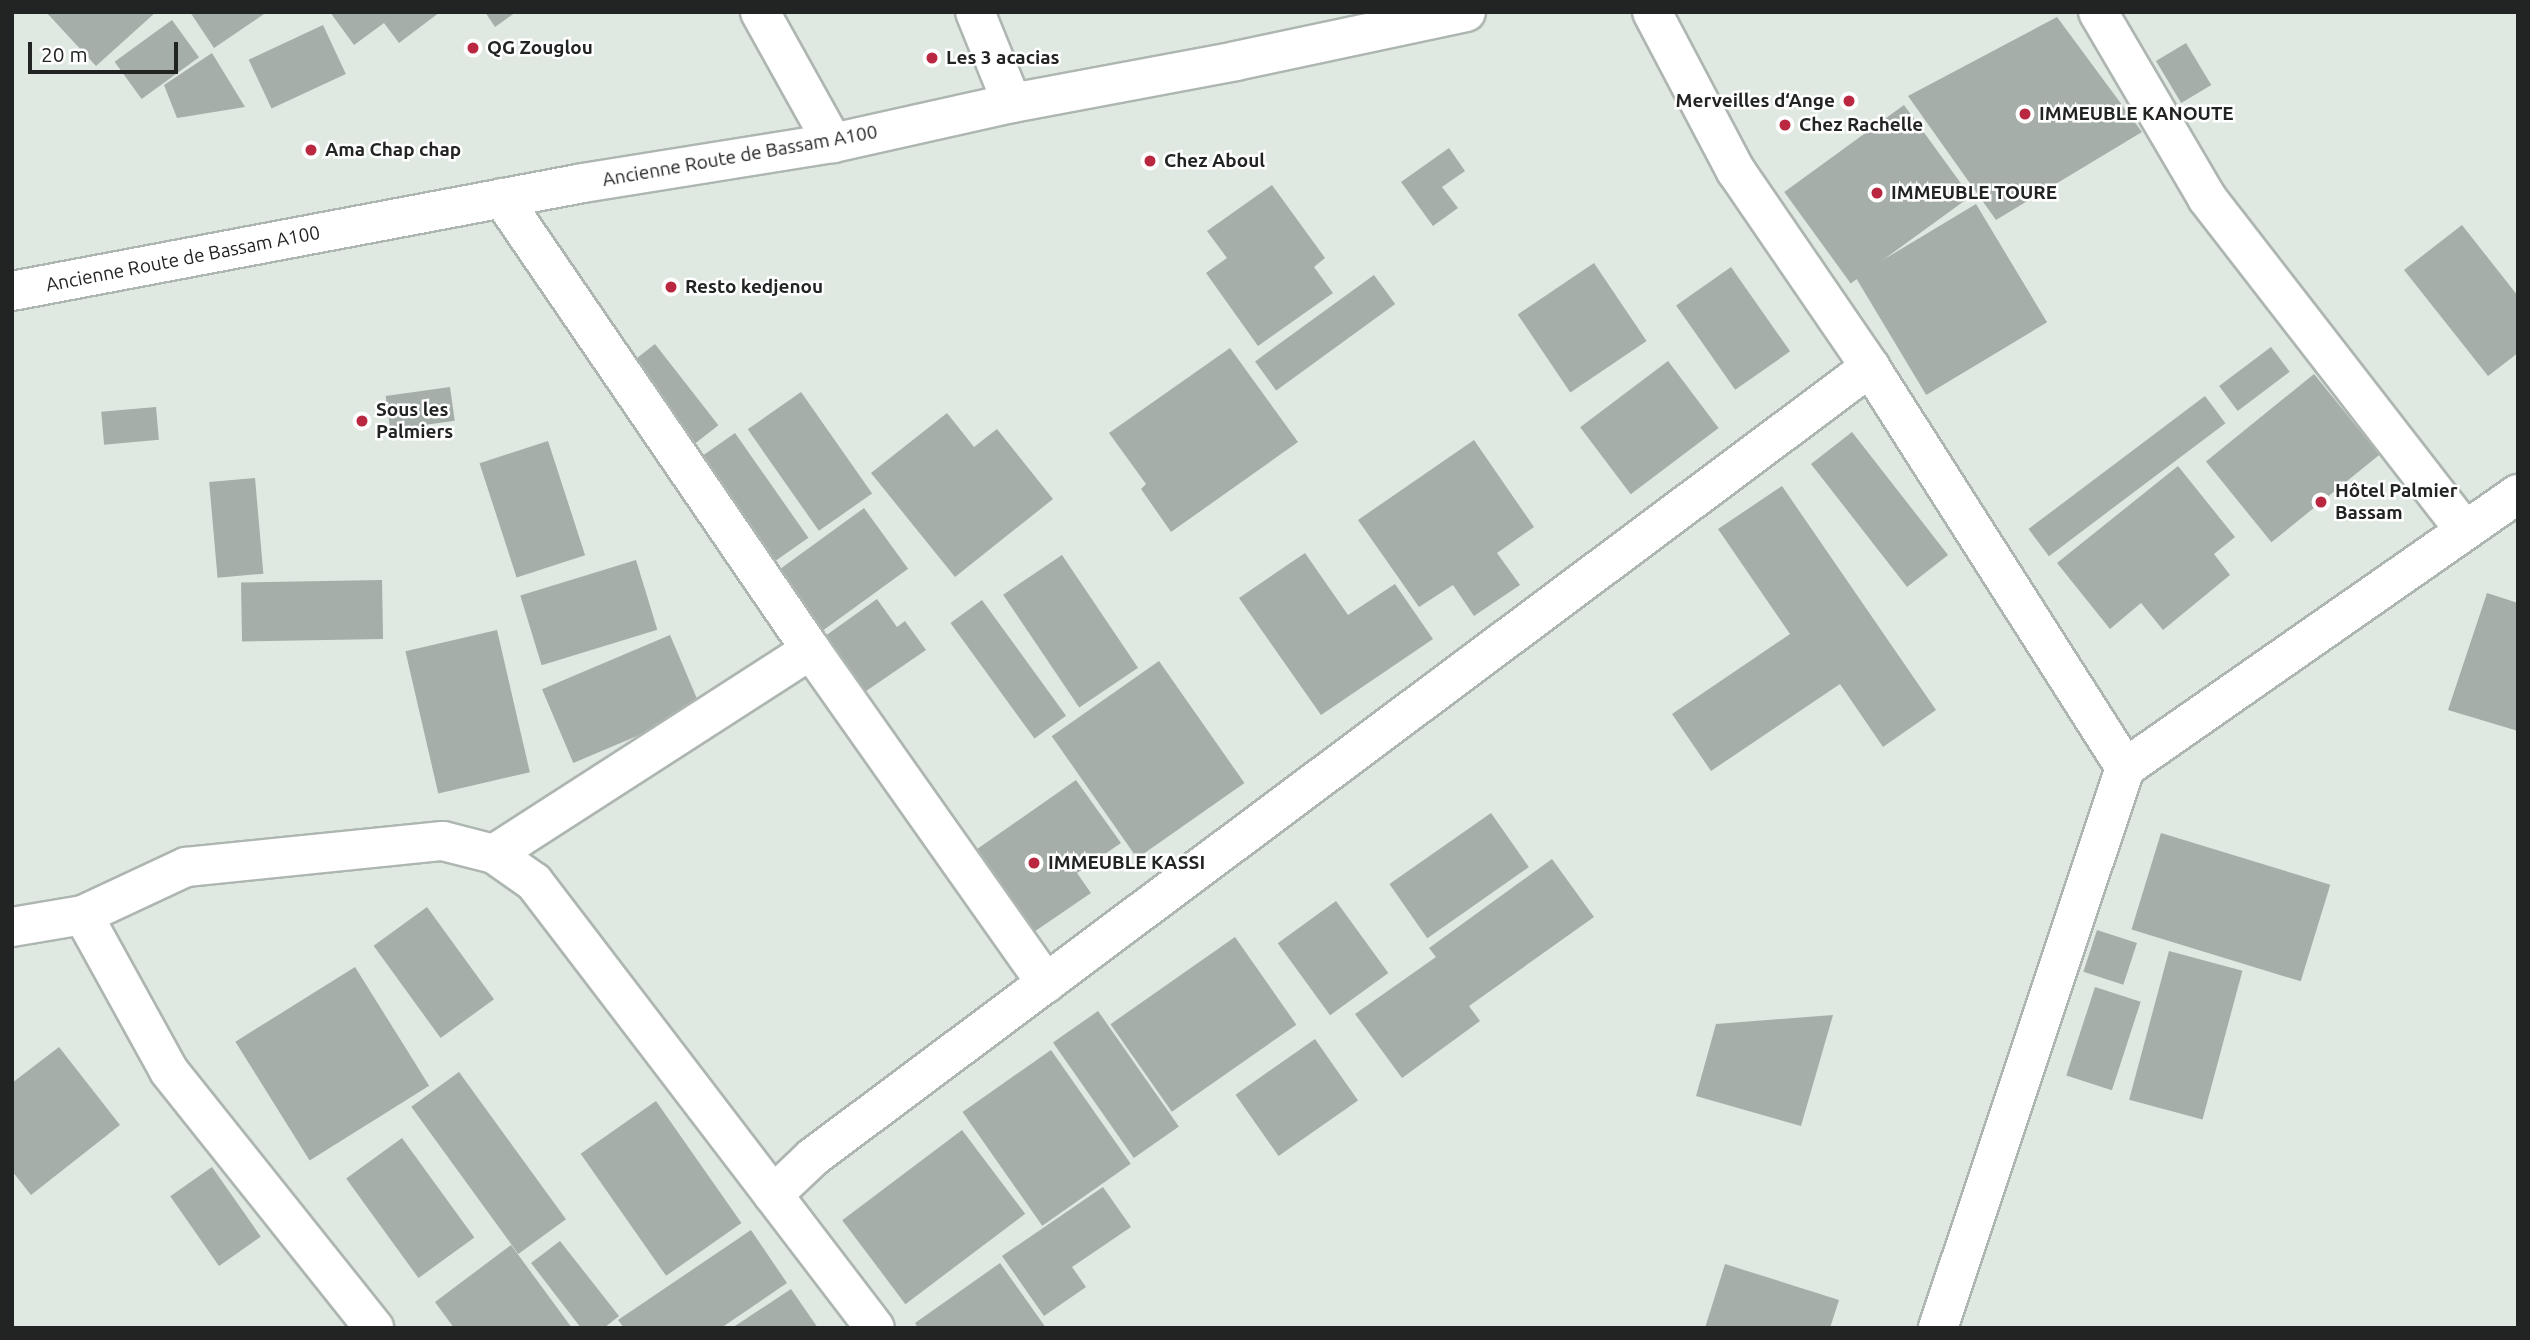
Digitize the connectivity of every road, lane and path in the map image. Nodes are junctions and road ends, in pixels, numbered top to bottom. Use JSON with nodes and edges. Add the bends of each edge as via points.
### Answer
{"nodes":[{"id":1,"x":760,"y":12,"type":"edge"},
{"id":2,"x":975,"y":12,"type":"edge"},
{"id":3,"x":1466,"y":12,"type":"edge"},
{"id":4,"x":1652,"y":12,"type":"edge"},
{"id":5,"x":2098,"y":12,"type":"edge"},
{"id":6,"x":1012,"y":103,"type":"junction"},
{"id":7,"x":833,"y":144,"type":"junction"},
{"id":8,"x":502,"y":198,"type":"junction"},
{"id":9,"x":12,"y":291,"type":"edge"},
{"id":10,"x":1870,"y":367,"type":"junction"},
{"id":11,"x":2518,"y":494,"type":"edge"},
{"id":12,"x":2464,"y":529,"type":"junction"},
{"id":13,"x":811,"y":650,"type":"junction"},
{"id":14,"x":2125,"y":768,"type":"junction"},
{"id":15,"x":494,"y":854,"type":"junction"},
{"id":16,"x":83,"y":915,"type":"junction"},
{"id":17,"x":12,"y":927,"type":"edge"},
{"id":18,"x":1046,"y":984,"type":"junction"},
{"id":19,"x":773,"y":1195,"type":"junction"},
{"id":20,"x":374,"y":1328,"type":"edge"},
{"id":21,"x":875,"y":1328,"type":"edge"},
{"id":22,"x":1938,"y":1328,"type":"edge"}],
"edges":[{"from":1,"to":7,"type":"street"},
{"from":2,"to":6,"type":"street"},
{"from":3,"to":6,"type":"street","name":"Ancienne Route de Bassam A100"},
{"from":4,"to":10,"type":"street","via":[[1735,172]]},
{"from":5,"to":12,"type":"street","via":[[2207,198]]},
{"from":6,"to":7,"type":"street","name":"Ancienne Route de Bassam A100"},
{"from":7,"to":8,"type":"street","name":"Ancienne Route de Bassam A100"},
{"from":8,"to":9,"type":"street","name":"Ancienne Route de Bassam A100"},
{"from":8,"to":13,"type":"street"},
{"from":10,"to":14,"type":"street"},
{"from":10,"to":18,"type":"street"},
{"from":11,"to":12,"type":"street"},
{"from":12,"to":14,"type":"street"},
{"from":13,"to":15,"type":"street"},
{"from":13,"to":18,"type":"street"},
{"from":14,"to":22,"type":"street"},
{"from":15,"to":16,"type":"street","via":[[443,841],[186,867]]},
{"from":15,"to":19,"type":"street","via":[[534,882]]},
{"from":16,"to":17,"type":"street"},
{"from":16,"to":20,"type":"street","via":[[169,1071]]},
{"from":18,"to":19,"type":"street","via":[[813,1157]]},
{"from":19,"to":21,"type":"street"}]}
